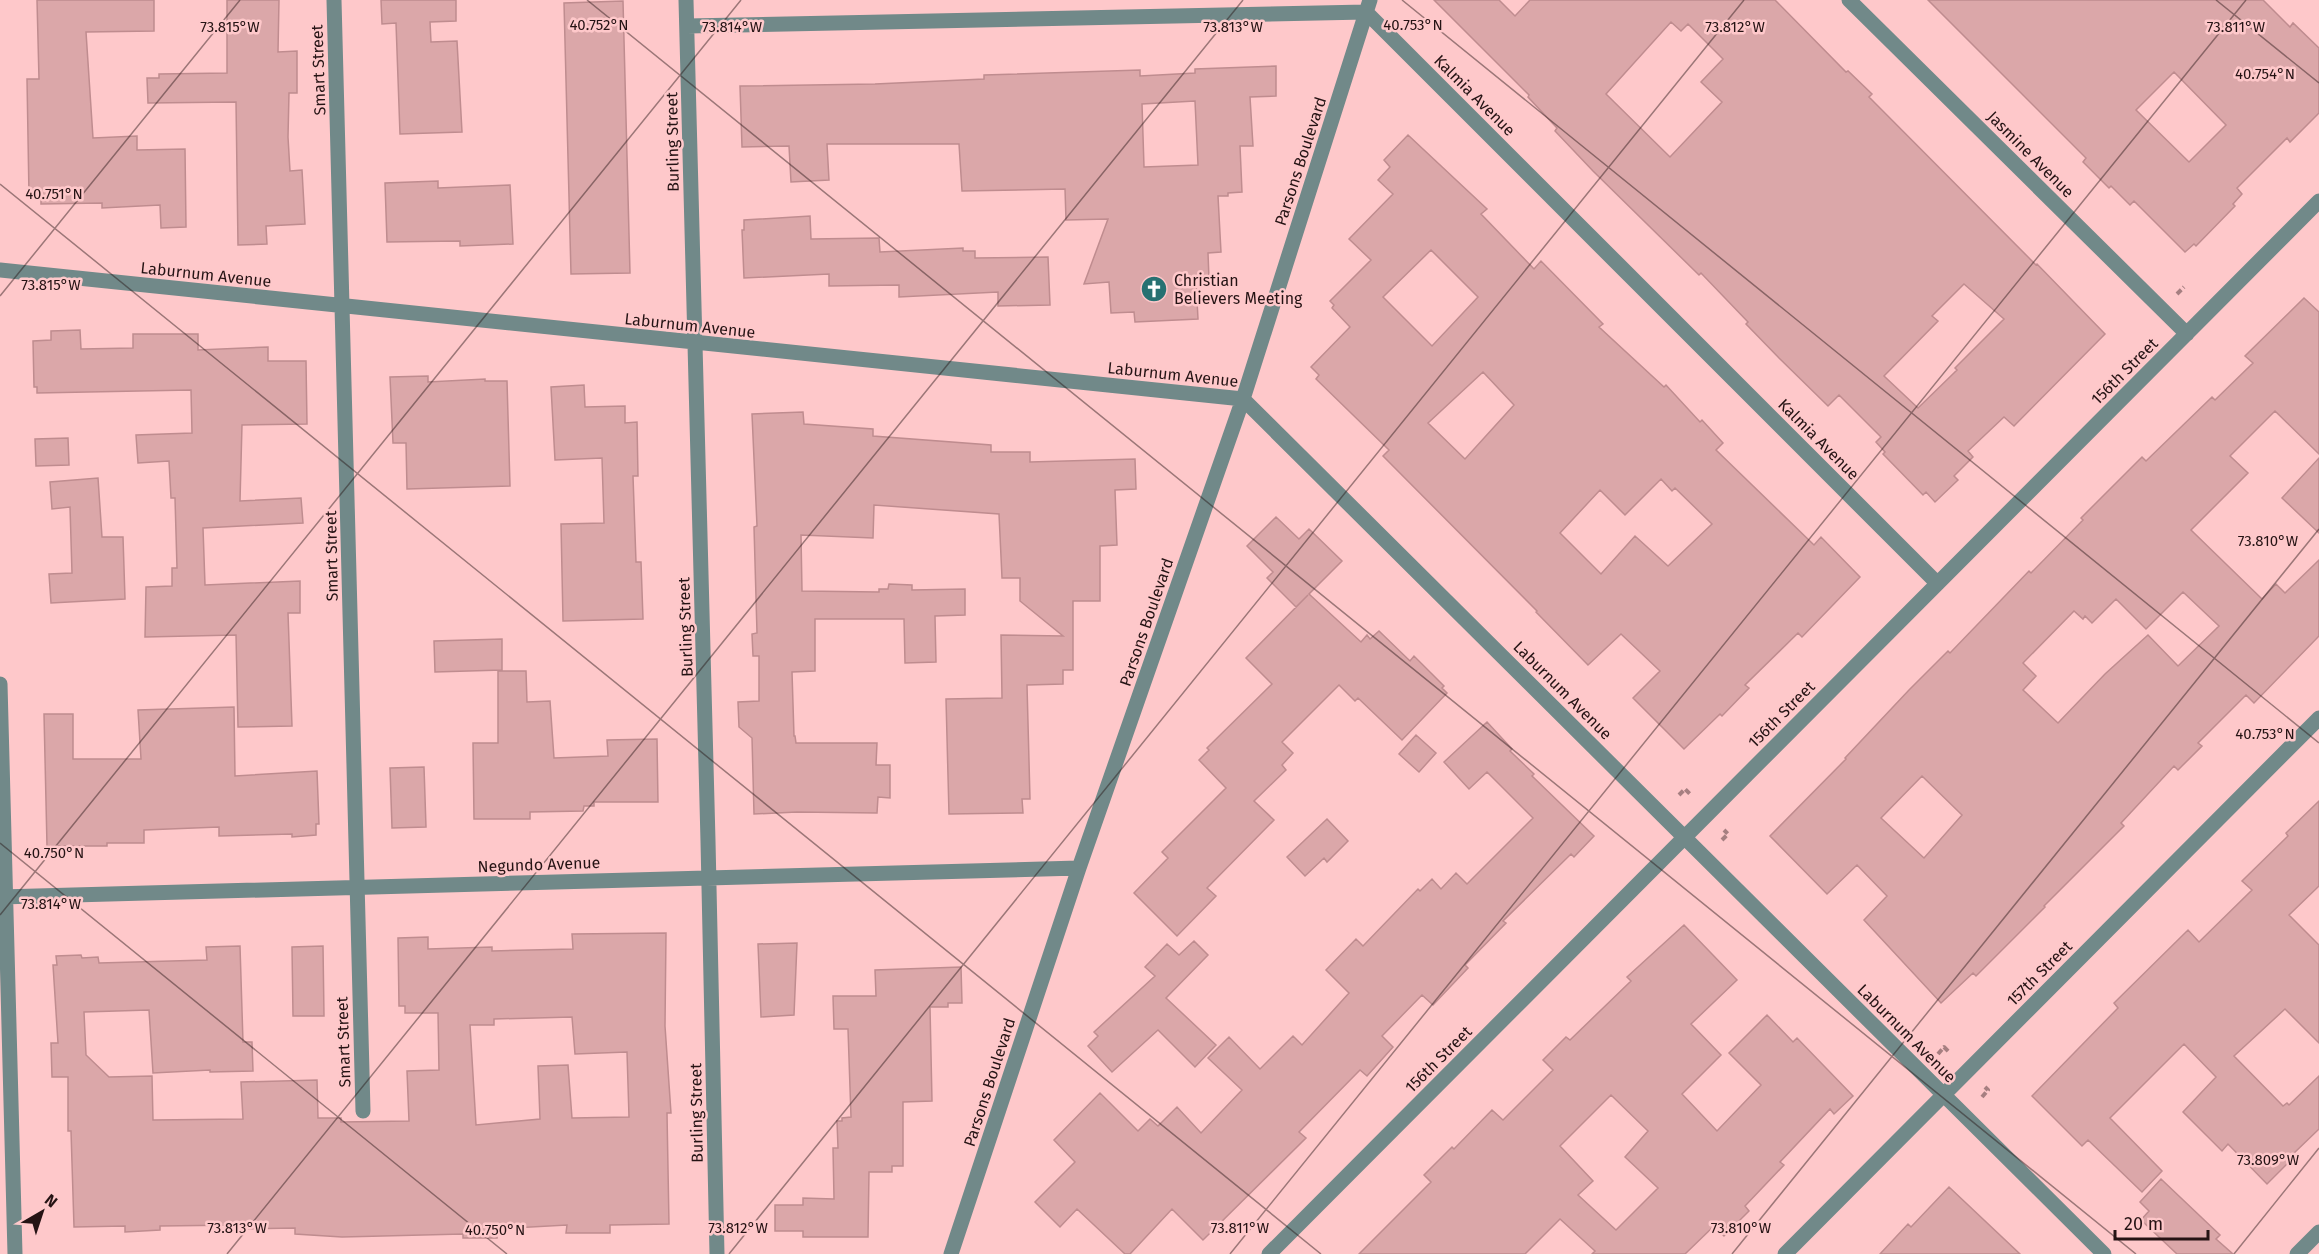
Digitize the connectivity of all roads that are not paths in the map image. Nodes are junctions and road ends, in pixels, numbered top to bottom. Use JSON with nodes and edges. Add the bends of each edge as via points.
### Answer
{"nodes":[{"id":1,"x":334,"y":0,"type":"edge"},
{"id":2,"x":686,"y":0,"type":"edge"},
{"id":3,"x":1849,"y":0,"type":"edge"},
{"id":4,"x":1368,"y":6,"type":"edge"},
{"id":5,"x":687,"y":26,"type":"junction"},
{"id":6,"x":2319,"y":201,"type":"edge"},
{"id":7,"x":0,"y":270,"type":"edge"},
{"id":8,"x":342,"y":306,"type":"junction"},
{"id":9,"x":2187,"y":334,"type":"junction"},
{"id":10,"x":695,"y":344,"type":"junction"},
{"id":11,"x":1243,"y":399,"type":"junction"},
{"id":12,"x":1937,"y":583,"type":"junction"},
{"id":13,"x":0,"y":684,"type":"edge"},
{"id":14,"x":2319,"y":718,"type":"edge"},
{"id":15,"x":1685,"y":837,"type":"junction"},
{"id":16,"x":1080,"y":868,"type":"junction"},
{"id":17,"x":709,"y":878,"type":"junction"},
{"id":18,"x":357,"y":887,"type":"junction"},
{"id":19,"x":3,"y":897,"type":"edge"},
{"id":20,"x":1944,"y":1095,"type":"junction"},
{"id":21,"x":363,"y":1111,"type":"dead end"},
{"id":22,"x":2319,"y":1232,"type":"edge"},
{"id":23,"x":15,"y":1254,"type":"edge"},
{"id":24,"x":717,"y":1254,"type":"edge"},
{"id":25,"x":951,"y":1254,"type":"edge"},
{"id":26,"x":1269,"y":1254,"type":"edge"},
{"id":27,"x":1785,"y":1254,"type":"edge"},
{"id":28,"x":2104,"y":1254,"type":"edge"},
{"id":29,"x":2297,"y":1254,"type":"edge"}],
"edges":[{"from":1,"to":8,"type":"street","name":"Smart Street"},
{"from":2,"to":5,"type":"street","name":"Burling Street"},
{"from":3,"to":9,"type":"street","name":"Jasmine Avenue"},
{"from":4,"to":5,"type":"street"},
{"from":4,"to":11,"type":"street","name":"Parsons Boulevard"},
{"from":4,"to":12,"type":"street","name":"Kalmia Avenue"},
{"from":5,"to":10,"type":"street","name":"Burling Street"},
{"from":6,"to":9,"type":"street","name":"156th Street"},
{"from":7,"to":8,"type":"street","name":"Laburnum Avenue"},
{"from":8,"to":10,"type":"street","name":"Laburnum Avenue"},
{"from":8,"to":18,"type":"street","name":"Smart Street"},
{"from":9,"to":12,"type":"street","name":"156th Street"},
{"from":10,"to":11,"type":"street","name":"Laburnum Avenue"},
{"from":10,"to":17,"type":"street","name":"Burling Street"},
{"from":11,"to":15,"type":"street","name":"Laburnum Avenue"},
{"from":11,"to":16,"type":"street","name":"Parsons Boulevard"},
{"from":12,"to":15,"type":"street","name":"156th Street"},
{"from":13,"to":19,"type":"street"},
{"from":14,"to":20,"type":"street","name":"157th Street"},
{"from":15,"to":20,"type":"street","name":"Laburnum Avenue"},
{"from":15,"to":26,"type":"street","name":"156th Street"},
{"from":16,"to":17,"type":"street","name":"Negundo Avenue"},
{"from":16,"to":25,"type":"street","name":"Parsons Boulevard"},
{"from":17,"to":18,"type":"street","name":"Negundo Avenue"},
{"from":17,"to":24,"type":"street","name":"Burling Street"},
{"from":18,"to":19,"type":"street","name":"Negundo Avenue"},
{"from":18,"to":21,"type":"street","name":"Smart Street"},
{"from":19,"to":23,"type":"street"},
{"from":20,"to":27,"type":"street","name":"157th Street"},
{"from":20,"to":28,"type":"street","name":"Laburnum Avenue"},
{"from":22,"to":29,"type":"street"}]}
